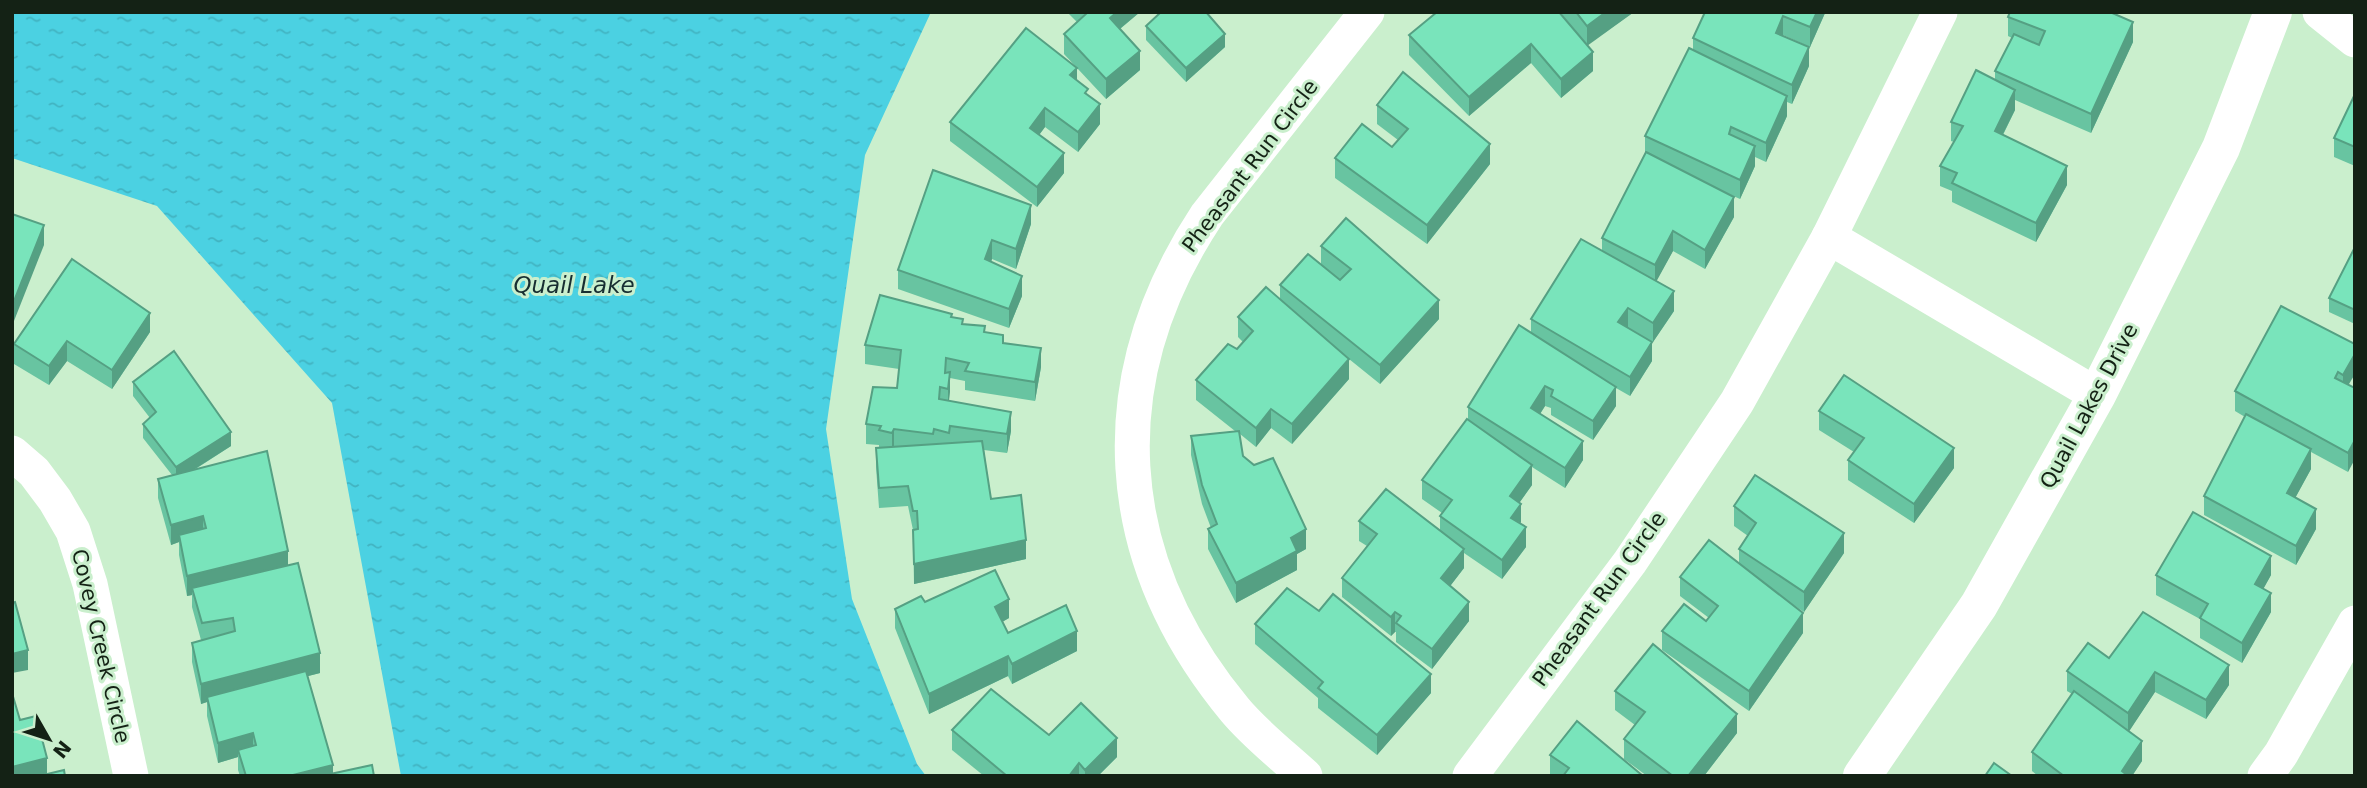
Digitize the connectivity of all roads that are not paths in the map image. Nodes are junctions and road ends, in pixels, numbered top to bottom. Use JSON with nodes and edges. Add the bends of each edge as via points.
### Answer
{"nodes":[{"id":1,"x":1367,"y":12,"type":"edge"},
{"id":2,"x":1940,"y":12,"type":"edge"},
{"id":3,"x":2273,"y":12,"type":"edge"},
{"id":4,"x":2320,"y":12,"type":"edge"},
{"id":5,"x":2355,"y":40,"type":"edge"},
{"id":6,"x":1829,"y":237,"type":"junction"},
{"id":7,"x":2097,"y":395,"type":"junction"},
{"id":8,"x":12,"y":453,"type":"edge"},
{"id":9,"x":2355,"y":623,"type":"edge"},
{"id":10,"x":131,"y":776,"type":"edge"},
{"id":11,"x":1305,"y":776,"type":"edge"},
{"id":12,"x":1470,"y":776,"type":"edge"},
{"id":13,"x":1862,"y":776,"type":"edge"},
{"id":14,"x":2265,"y":776,"type":"edge"}],
"edges":[{"from":1,"to":11,"type":"street","name":"Pheasant Run Circle","via":[[1186,246],[1149,331],[1134,400],[1132,472],[1139,519],[1167,606],[1192,652],[1236,712]]},
{"from":2,"to":6,"type":"street","name":"Pheasant Run Circle"},
{"from":3,"to":7,"type":"main road","name":"Quail Lakes Drive","via":[[2221,148]]},
{"from":4,"to":5,"type":"street"},
{"from":6,"to":7,"type":"street"},
{"from":6,"to":12,"type":"street","name":"Pheasant Run Circle","via":[[1722,425],[1630,562]]},
{"from":7,"to":13,"type":"main road","name":"Quail Lakes Drive","via":[[1979,604]]},
{"from":8,"to":10,"type":"street","name":"Covey Creek Circle","via":[[55,500],[73,531],[90,584]]},
{"from":9,"to":14,"type":"street"}]}
